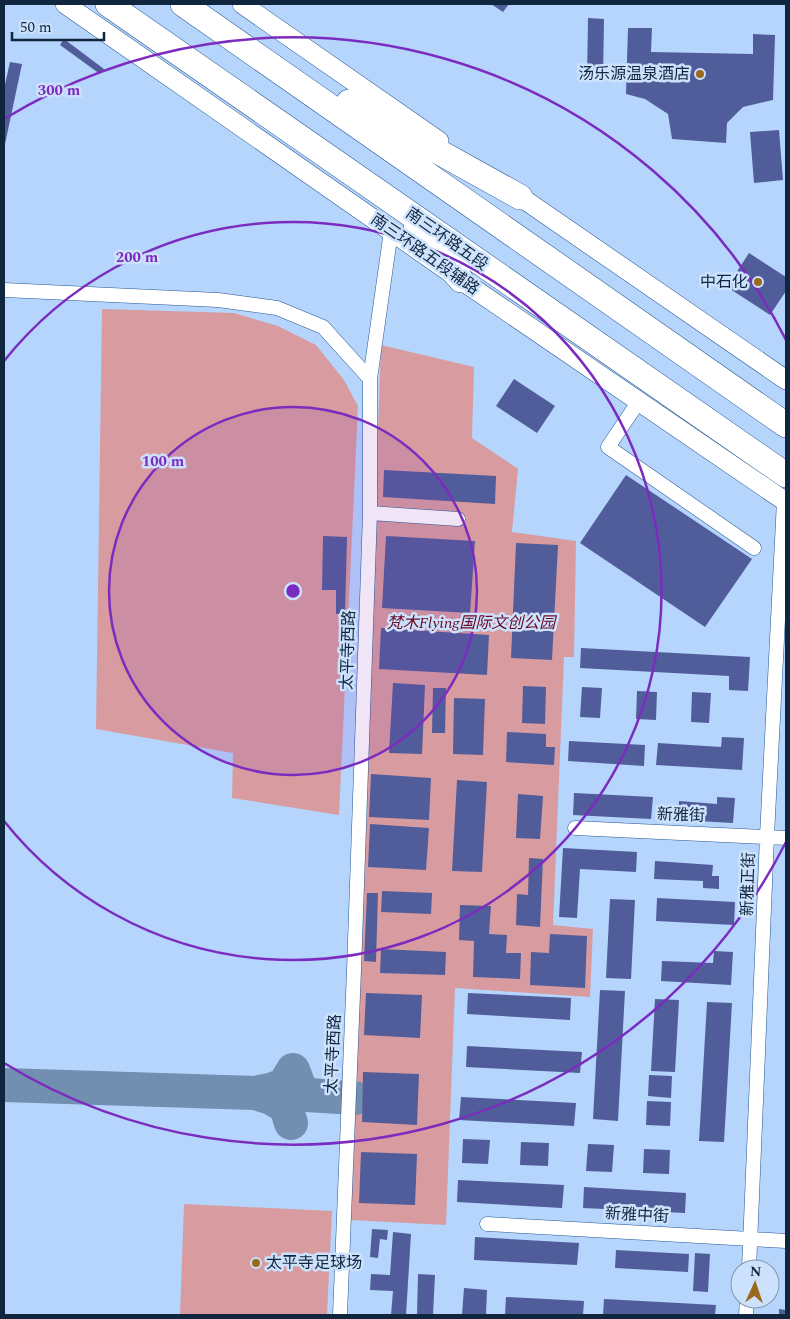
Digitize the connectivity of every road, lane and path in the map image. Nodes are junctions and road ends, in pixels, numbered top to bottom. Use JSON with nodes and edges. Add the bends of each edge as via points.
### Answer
{"nodes":[{"id":1,"x":66,"y":4,"type":"edge"},
{"id":2,"x":108,"y":4,"type":"edge"},
{"id":3,"x":183,"y":4,"type":"edge"},
{"id":4,"x":242,"y":4,"type":"edge"},
{"id":5,"x":234,"y":39,"type":"junction"},
{"id":6,"x":520,"y":196,"type":"junction"},
{"id":7,"x":390,"y":199,"type":"junction"},
{"id":8,"x":391,"y":231,"type":"junction"},
{"id":9,"x":461,"y":280,"type":"junction"},
{"id":10,"x":4,"y":290,"type":"edge"},
{"id":11,"x":370,"y":378,"type":"junction"},
{"id":12,"x":786,"y":380,"type":"edge"},
{"id":13,"x":639,"y":401,"type":"junction"},
{"id":14,"x":786,"y":425,"type":"edge"},
{"id":15,"x":786,"y":476,"type":"edge"},
{"id":16,"x":785,"y":502,"type":"edge"},
{"id":17,"x":370,"y":513,"type":"junction"},
{"id":18,"x":458,"y":519,"type":"dead end"},
{"id":19,"x":754,"y":548,"type":"dead end"},
{"id":20,"x":575,"y":828,"type":"dead end"},
{"id":21,"x":767,"y":836,"type":"junction"},
{"id":22,"x":786,"y":838,"type":"edge"},
{"id":23,"x":487,"y":1224,"type":"dead end"},
{"id":24,"x":750,"y":1238,"type":"junction"},
{"id":25,"x":786,"y":1241,"type":"edge"},
{"id":26,"x":749,"y":1259,"type":"edge"},
{"id":27,"x":340,"y":1315,"type":"edge"}],
"edges":[{"from":1,"to":8,"type":"main road","name":"南三环路五段辅路"},
{"from":2,"to":7,"type":"highway","name":"南三环路五段"},
{"from":3,"to":5,"type":"highway"},
{"from":4,"to":6,"type":"main road"},
{"from":5,"to":6,"type":"highway"},
{"from":5,"to":14,"type":"highway"},
{"from":6,"to":12,"type":"main road"},
{"from":7,"to":9,"type":"highway"},
{"from":7,"to":15,"type":"highway","name":"南三环路五段"},
{"from":8,"to":9,"type":"main road","name":"南三环路五段辅路"},
{"from":8,"to":11,"type":"street","name":"太平寺西路"},
{"from":9,"to":13,"type":"main road","name":"南三环路五段辅路"},
{"from":10,"to":11,"type":"street","via":[[218,300],[277,308],[322,327]]},
{"from":11,"to":17,"type":"street","name":"太平寺西路"},
{"from":13,"to":16,"type":"main road","name":"南三环路五段辅路"},
{"from":13,"to":19,"type":"street","via":[[608,447]]},
{"from":16,"to":21,"type":"street","name":"新雅正街"},
{"from":17,"to":18,"type":"street"},
{"from":17,"to":27,"type":"street","name":"太平寺西路"},
{"from":20,"to":21,"type":"street","name":"新雅街"},
{"from":21,"to":22,"type":"street","name":"新雅街"},
{"from":21,"to":24,"type":"street","name":"新雅正街"},
{"from":23,"to":24,"type":"street","name":"新雅中街"},
{"from":24,"to":25,"type":"street","name":"新雅中街"},
{"from":24,"to":26,"type":"street","name":"新雅正街"}]}
